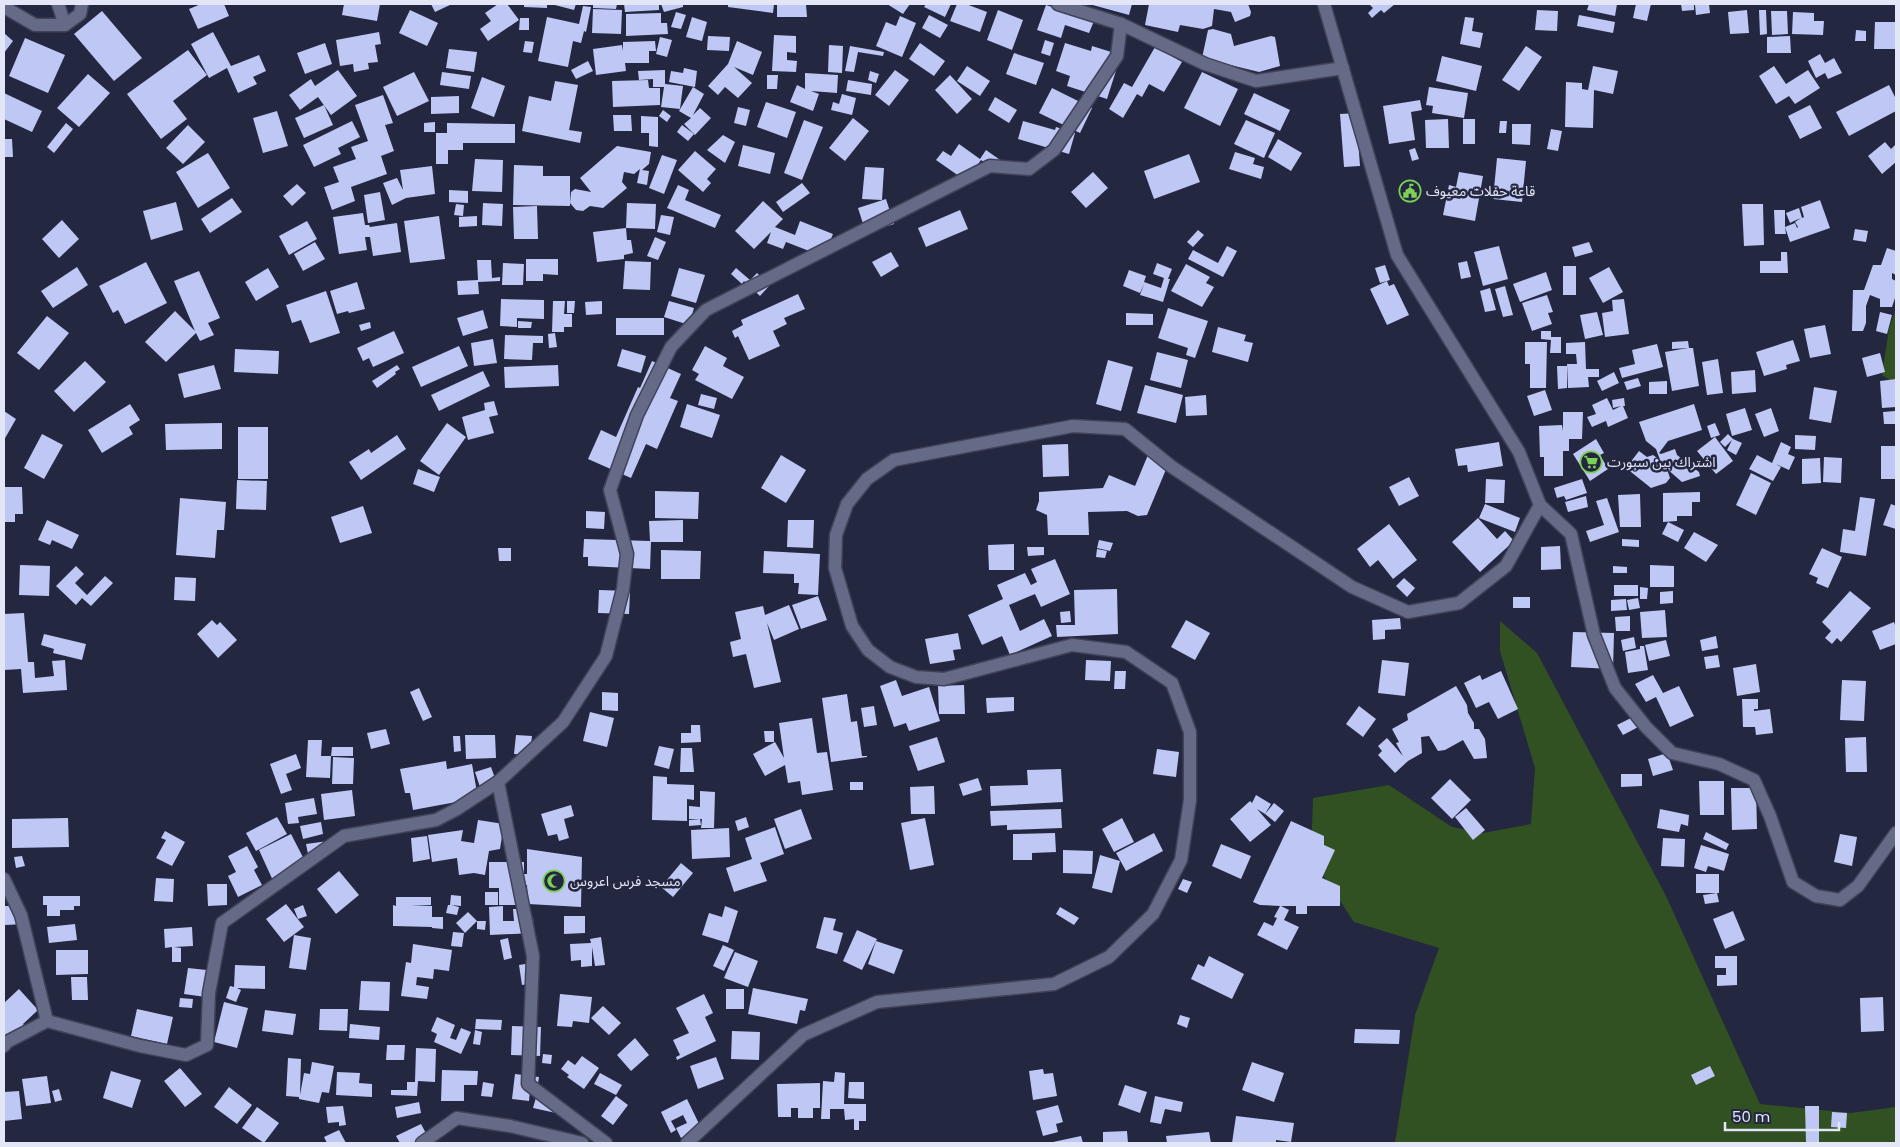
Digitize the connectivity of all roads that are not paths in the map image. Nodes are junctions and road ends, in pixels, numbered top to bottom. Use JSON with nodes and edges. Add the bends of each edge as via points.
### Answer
{"nodes":[{"id":1,"x":58,"y":4,"type":"edge"},
{"id":2,"x":82,"y":4,"type":"edge"},
{"id":3,"x":1058,"y":4,"type":"edge"},
{"id":4,"x":1324,"y":4,"type":"edge"},
{"id":5,"x":4,"y":7,"type":"edge"},
{"id":6,"x":1121,"y":24,"type":"junction"},
{"id":7,"x":65,"y":25,"type":"junction"},
{"id":8,"x":1343,"y":68,"type":"junction"},
{"id":9,"x":1540,"y":505,"type":"junction"},
{"id":10,"x":498,"y":782,"type":"junction"},
{"id":11,"x":1896,"y":833,"type":"edge"},
{"id":12,"x":4,"y":879,"type":"edge"},
{"id":13,"x":47,"y":1021,"type":"junction"},
{"id":14,"x":4,"y":1046,"type":"edge"},
{"id":15,"x":422,"y":1143,"type":"edge"},
{"id":16,"x":582,"y":1143,"type":"edge"},
{"id":17,"x":606,"y":1143,"type":"edge"},
{"id":18,"x":687,"y":1143,"type":"edge"}],
"edges":[{"from":1,"to":7,"type":"street"},
{"from":2,"to":7,"type":"street","via":[[80,14]]},
{"from":3,"to":6,"type":"street"},
{"from":4,"to":8,"type":"street"},
{"from":5,"to":7,"type":"street","via":[[35,25]]},
{"from":6,"to":8,"type":"street","via":[[1205,64],[1256,81]]},
{"from":6,"to":10,"type":"street","via":[[1118,56],[1054,150],[1029,169],[990,166],[706,310],[671,347],[637,416],[610,490],[628,554],[606,656],[563,722]]},
{"from":8,"to":9,"type":"street","via":[[1397,255],[1520,452]]},
{"from":9,"to":11,"type":"street","via":[[1571,534],[1594,635],[1615,688],[1672,753],[1719,764],[1754,780],[1793,882],[1816,896],[1840,900],[1858,886]]},
{"from":9,"to":18,"type":"street","via":[[1506,566],[1459,603],[1408,612],[1352,587],[1172,467],[1125,428],[1073,426],[894,460],[867,478],[847,504],[836,535],[835,568],[852,626],[868,650],[890,667],[907,674],[944,678],[1072,645],[1126,652],[1172,683],[1190,732],[1190,800],[1181,860],[1153,914],[1109,957],[1054,984],[877,1002],[803,1035]]},
{"from":10,"to":13,"type":"street","via":[[436,820],[344,836],[222,923],[209,994],[207,1045],[186,1055]]},
{"from":10,"to":17,"type":"street","via":[[533,956],[528,1084]]},
{"from":12,"to":13,"type":"street","via":[[21,914]]},
{"from":13,"to":14,"type":"street"},
{"from":15,"to":16,"type":"street","via":[[456,1118],[510,1126]]}]}
